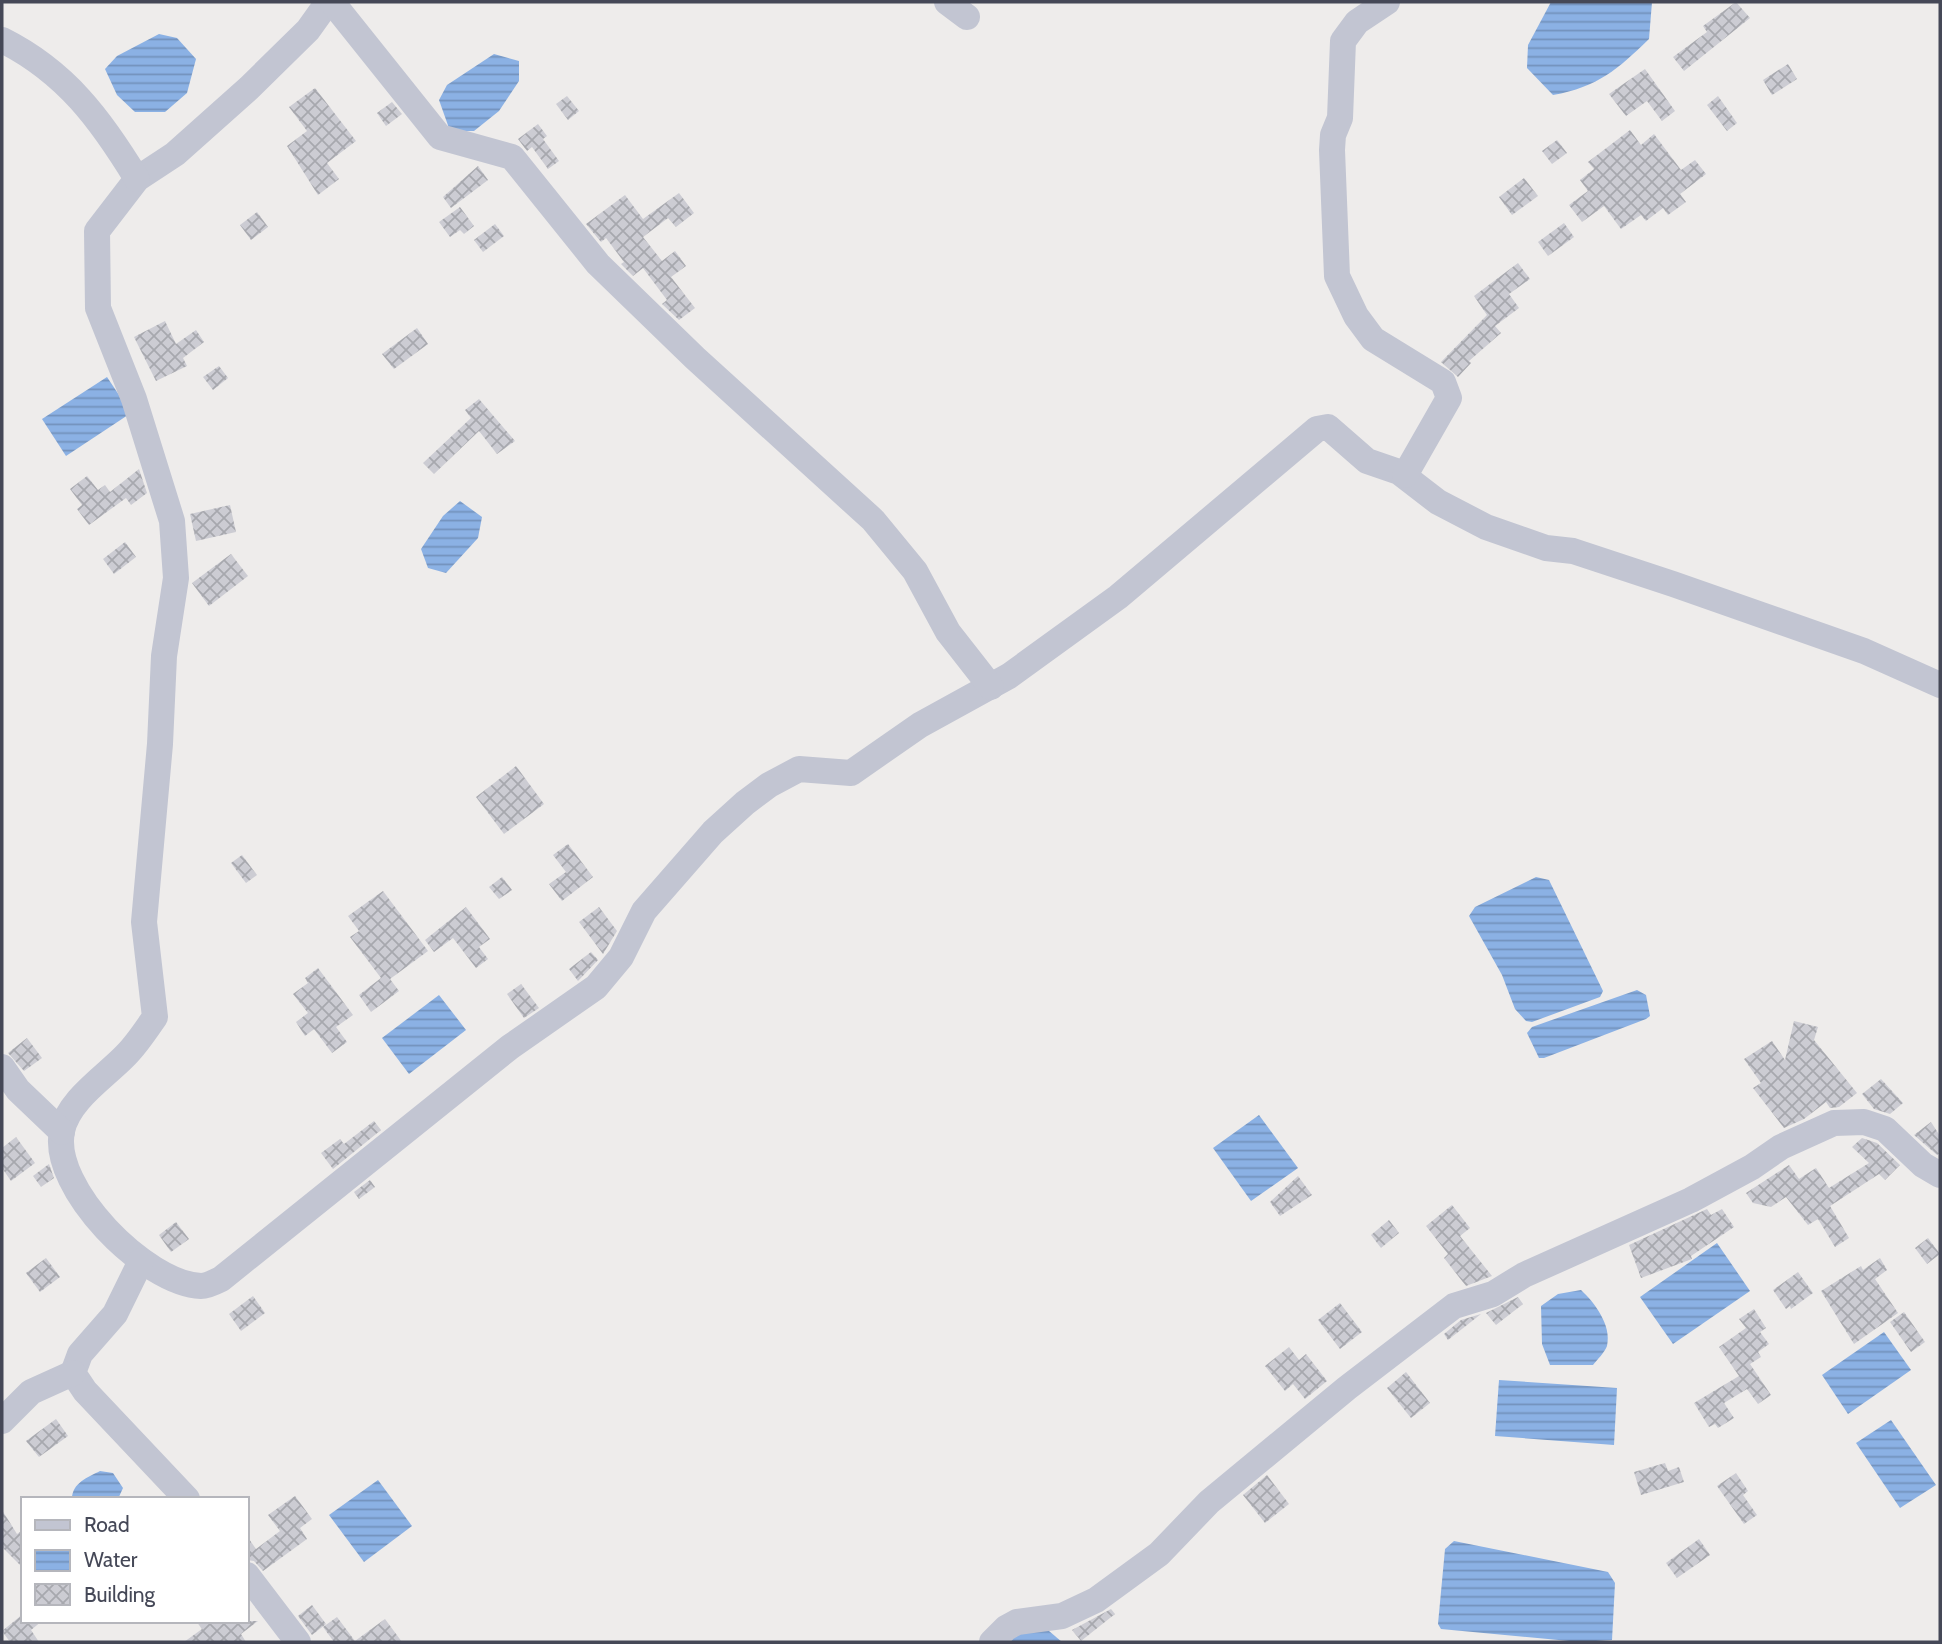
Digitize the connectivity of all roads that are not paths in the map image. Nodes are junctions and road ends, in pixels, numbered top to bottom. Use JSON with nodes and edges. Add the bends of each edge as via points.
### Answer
{"nodes":[{"id":1,"x":330,"y":2,"type":"edge"},
{"id":2,"x":1387,"y":2,"type":"edge"},
{"id":3,"x":2,"y":40,"type":"edge"},
{"id":4,"x":137,"y":179,"type":"junction"},
{"id":5,"x":1405,"y":475,"type":"junction"},
{"id":6,"x":1940,"y":685,"type":"edge"},
{"id":7,"x":991,"y":687,"type":"junction"},
{"id":8,"x":2,"y":1067,"type":"edge"},
{"id":9,"x":62,"y":1132,"type":"junction"},
{"id":10,"x":1940,"y":1175,"type":"edge"},
{"id":11,"x":141,"y":1261,"type":"junction"},
{"id":12,"x":73,"y":1373,"type":"junction"},
{"id":13,"x":2,"y":1421,"type":"edge"},
{"id":14,"x":185,"y":1497,"type":"edge"},
{"id":15,"x":248,"y":1576,"type":"edge"},
{"id":16,"x":298,"y":1642,"type":"edge"},
{"id":17,"x":992,"y":1642,"type":"edge"}],
"edges":[{"from":1,"to":4,"type":"street","via":[[249,88],[174,154]]},
{"from":1,"to":7,"type":"street","via":[[440,137],[512,157],[598,264],[873,520],[915,571],[948,632]]},
{"from":2,"to":5,"type":"street","via":[[1357,22],[1343,41],[1340,118],[1333,135],[1333,209],[1337,276],[1356,316],[1373,339],[1443,382],[1448,390],[1449,398]]},
{"from":3,"to":4,"type":"street","via":[[80,96]]},
{"from":4,"to":9,"type":"street","via":[[96,231],[98,308],[134,400],[173,532],[176,578],[164,656],[144,922],[155,1017],[128,1053],[69,1111]]},
{"from":5,"to":6,"type":"street","via":[[1438,502],[1486,527],[1672,584],[1864,652]]},
{"from":5,"to":7,"type":"street","via":[[1367,461],[1328,427],[1317,429],[1118,597]]},
{"from":7,"to":11,"type":"street","via":[[920,725],[851,773],[799,769],[745,803],[713,832],[644,911],[621,957],[596,987],[510,1046],[221,1279],[203,1286],[185,1282]]},
{"from":8,"to":9,"type":"street","via":[[18,1090]]},
{"from":9,"to":11,"type":"street","via":[[66,1172],[82,1199]]},
{"from":10,"to":17,"type":"street","via":[[1885,1129],[1864,1122],[1834,1123],[1781,1147],[1691,1200],[1524,1275],[1493,1294],[1454,1306],[1347,1388],[1209,1502],[1158,1554],[1096,1601],[1062,1616],[1017,1622]]},
{"from":11,"to":12,"type":"street","via":[[115,1314],[80,1354]]},
{"from":12,"to":13,"type":"street","via":[[31,1392]]},
{"from":12,"to":14,"type":"street"},
{"from":15,"to":16,"type":"street"}]}
